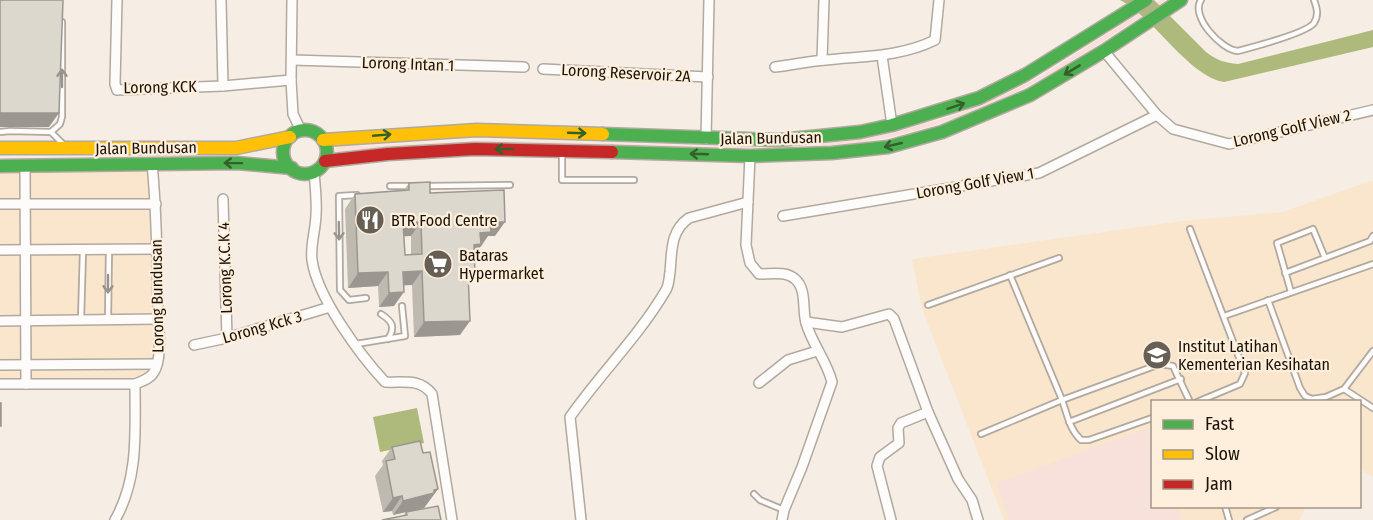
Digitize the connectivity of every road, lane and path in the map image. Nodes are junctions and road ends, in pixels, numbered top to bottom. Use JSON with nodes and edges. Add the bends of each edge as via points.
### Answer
{"nodes":[{"id":1,"x":117,"y":0,"type":"edge"},
{"id":2,"x":220,"y":0,"type":"edge"},
{"id":3,"x":292,"y":0,"type":"edge"},
{"id":4,"x":709,"y":0,"type":"edge"},
{"id":5,"x":824,"y":0,"type":"edge"},
{"id":6,"x":939,"y":0,"type":"edge"},
{"id":7,"x":1146,"y":0,"type":"edge"},
{"id":8,"x":1201,"y":0,"type":"edge"},
{"id":9,"x":1314,"y":0,"type":"edge"},
{"id":10,"x":1176,"y":3,"type":"edge"},
{"id":11,"x":62,"y":17,"type":"edge"},
{"id":12,"x":1104,"y":51,"type":"junction"},
{"id":13,"x":882,"y":56,"type":"junction"},
{"id":14,"x":292,"y":60,"type":"junction"},
{"id":15,"x":822,"y":60,"type":"junction"},
{"id":16,"x":524,"y":67,"type":"dead end"},
{"id":17,"x":775,"y":67,"type":"dead end"},
{"id":18,"x":543,"y":69,"type":"dead end"},
{"id":19,"x":708,"y":77,"type":"junction"},
{"id":20,"x":291,"y":80,"type":"junction"},
{"id":21,"x":223,"y":86,"type":"junction"},
{"id":22,"x":1373,"y":110,"type":"edge"},
{"id":23,"x":1157,"y":115,"type":"junction"},
{"id":24,"x":892,"y":126,"type":"junction"},
{"id":25,"x":0,"y":132,"type":"edge"},
{"id":26,"x":51,"y":132,"type":"junction"},
{"id":27,"x":295,"y":134,"type":"junction"},
{"id":28,"x":706,"y":139,"type":"junction"},
{"id":29,"x":324,"y":140,"type":"junction"},
{"id":30,"x":65,"y":147,"type":"junction"},
{"id":31,"x":0,"y":148,"type":"edge"},
{"id":32,"x":562,"y":150,"type":"junction"},
{"id":33,"x":750,"y":156,"type":"junction"},
{"id":34,"x":325,"y":161,"type":"junction"},
{"id":35,"x":152,"y":164,"type":"junction"},
{"id":36,"x":0,"y":166,"type":"edge"},
{"id":37,"x":25,"y":166,"type":"junction"},
{"id":38,"x":291,"y":168,"type":"junction"},
{"id":39,"x":314,"y":172,"type":"junction"},
{"id":40,"x":634,"y":180,"type":"dead end"},
{"id":41,"x":510,"y":185,"type":"dead end"},
{"id":42,"x":390,"y":186,"type":"dead end"},
{"id":43,"x":363,"y":195,"type":"edge"},
{"id":44,"x":223,"y":199,"type":"dead end"},
{"id":45,"x":748,"y":202,"type":"junction"},
{"id":46,"x":0,"y":204,"type":"edge"},
{"id":47,"x":24,"y":204,"type":"junction"},
{"id":48,"x":156,"y":204,"type":"junction"},
{"id":49,"x":783,"y":216,"type":"dead end"},
{"id":50,"x":1190,"y":229,"type":"dead end"},
{"id":51,"x":1373,"y":236,"type":"edge"},
{"id":52,"x":25,"y":249,"type":"junction"},
{"id":53,"x":83,"y":249,"type":"junction"},
{"id":54,"x":109,"y":249,"type":"junction"},
{"id":55,"x":157,"y":249,"type":"junction"},
{"id":56,"x":0,"y":250,"type":"edge"},
{"id":57,"x":1059,"y":258,"type":"dead end"},
{"id":58,"x":1325,"y":258,"type":"junction"},
{"id":59,"x":1373,"y":264,"type":"edge"},
{"id":60,"x":1286,"y":273,"type":"junction"},
{"id":61,"x":1010,"y":275,"type":"junction"},
{"id":62,"x":1291,"y":292,"type":"junction"},
{"id":63,"x":366,"y":298,"type":"dead end"},
{"id":64,"x":1268,"y":300,"type":"junction"},
{"id":65,"x":928,"y":305,"type":"dead end"},
{"id":66,"x":402,"y":306,"type":"dead end"},
{"id":67,"x":330,"y":307,"type":"junction"},
{"id":68,"x":381,"y":314,"type":"dead end"},
{"id":69,"x":1224,"y":316,"type":"junction"},
{"id":70,"x":158,"y":319,"type":"junction"},
{"id":71,"x":25,"y":320,"type":"junction"},
{"id":72,"x":81,"y":320,"type":"junction"},
{"id":73,"x":108,"y":320,"type":"junction"},
{"id":74,"x":0,"y":321,"type":"edge"},
{"id":75,"x":806,"y":322,"type":"junction"},
{"id":76,"x":227,"y":338,"type":"junction"},
{"id":77,"x":388,"y":339,"type":"junction"},
{"id":78,"x":356,"y":344,"type":"junction"},
{"id":79,"x":194,"y":345,"type":"dead end"},
{"id":80,"x":818,"y":351,"type":"junction"},
{"id":81,"x":1373,"y":351,"type":"edge"},
{"id":82,"x":157,"y":364,"type":"junction"},
{"id":83,"x":0,"y":365,"type":"edge"},
{"id":84,"x":26,"y":365,"type":"junction"},
{"id":85,"x":1181,"y":379,"type":"junction"},
{"id":86,"x":759,"y":383,"type":"dead end"},
{"id":87,"x":0,"y":384,"type":"edge"},
{"id":88,"x":26,"y":384,"type":"junction"},
{"id":89,"x":135,"y":384,"type":"junction"},
{"id":90,"x":1344,"y":389,"type":"junction"},
{"id":91,"x":1062,"y":400,"type":"junction"},
{"id":92,"x":1189,"y":400,"type":"edge"},
{"id":93,"x":1202,"y":400,"type":"edge"},
{"id":94,"x":1361,"y":400,"type":"edge"},
{"id":95,"x":928,"y":412,"type":"junction"},
{"id":96,"x":1151,"y":418,"type":"edge"},
{"id":97,"x":1070,"y":422,"type":"junction"},
{"id":98,"x":981,"y":434,"type":"dead end"},
{"id":99,"x":754,"y":494,"type":"dead end"},
{"id":100,"x":1274,"y":508,"type":"edge"},
{"id":101,"x":450,"y":509,"type":"junction"},
{"id":102,"x":784,"y":510,"type":"junction"},
{"id":103,"x":440,"y":511,"type":"edge"},
{"id":104,"x":115,"y":520,"type":"edge"},
{"id":105,"x":452,"y":520,"type":"edge"},
{"id":106,"x":580,"y":520,"type":"edge"},
{"id":107,"x":782,"y":520,"type":"edge"},
{"id":108,"x":891,"y":520,"type":"edge"},
{"id":109,"x":978,"y":520,"type":"edge"},
{"id":110,"x":1247,"y":520,"type":"edge"}],
"edges":[{"from":1,"to":21,"type":"street","name":"Lorong KCK","via":[[117,90]]},
{"from":2,"to":21,"type":"street"},
{"from":3,"to":14,"type":"street"},
{"from":4,"to":19,"type":"street"},
{"from":5,"to":15,"type":"street"},
{"from":6,"to":13,"type":"street","via":[[935,40]]},
{"from":24,"to":7,"type":"main road","name":"Jalan Bundusan","one_way":true,"via":[[979,98],[1025,75]]},
{"from":8,"to":9,"type":"lane","via":[[1198,13],[1213,35],[1227,48],[1238,51],[1309,28],[1317,17]]},
{"from":10,"to":12,"type":"main road","name":"Jalan Bundusan"},
{"from":26,"to":11,"type":"lane","one_way":true,"via":[[62,117]]},
{"from":12,"to":23,"type":"street","name":"Lorong Golf View 2"},
{"from":12,"to":33,"type":"main road","name":"Jalan Bundusan","one_way":true,"via":[[1030,95],[942,132],[888,147]]},
{"from":13,"to":15,"type":"street"},
{"from":13,"to":24,"type":"street"},
{"from":14,"to":16,"type":"street","name":"Lorong Intan 1"},
{"from":14,"to":20,"type":"street"},
{"from":15,"to":17,"type":"street"},
{"from":18,"to":19,"type":"street","name":"Lorong Reservoir 2A"},
{"from":19,"to":28,"type":"street"},
{"from":20,"to":21,"type":"street","name":"Lorong KCK"},
{"from":20,"to":27,"type":"street"},
{"from":22,"to":23,"type":"street","name":"Lorong Golf View 2","via":[[1229,144],[1173,129]]},
{"from":23,"to":49,"type":"street","name":"Lorong Golf View 1","via":[[1039,173]]},
{"from":24,"to":28,"type":"main road","name":"Jalan Bundusan","via":[[831,137]]},
{"from":25,"to":26,"type":"lane"},
{"from":26,"to":30,"type":"lane"},
{"from":27,"to":29,"type":"main road","via":[[314,132]]},
{"from":27,"to":30,"type":"main road","name":"Jalan Bundusan","via":[[236,148]]},
{"from":27,"to":38,"type":"main road","via":[[286,142],[284,156]]},
{"from":29,"to":28,"type":"main road","name":"Jalan Bundusan","one_way":true,"via":[[477,130]]},
{"from":29,"to":34,"type":"main road"},
{"from":30,"to":31,"type":"main road","name":"Jalan Bundusan"},
{"from":33,"to":32,"type":"main road","name":"Jalan Bundusan","one_way":true},
{"from":32,"to":34,"type":"main road","name":"Jalan Bundusan","one_way":true,"via":[[475,149]]},
{"from":32,"to":40,"type":"lane","via":[[562,180]]},
{"from":33,"to":45,"type":"street"},
{"from":34,"to":39,"type":"main road"},
{"from":35,"to":37,"type":"main road","name":"Jalan Bundusan"},
{"from":38,"to":35,"type":"main road","name":"Jalan Bundusan","one_way":true,"via":[[237,163]]},
{"from":35,"to":48,"type":"street","name":"Lorong Bundusan"},
{"from":36,"to":37,"type":"main road","name":"Jalan Bundusan"},
{"from":37,"to":47,"type":"street"},
{"from":38,"to":39,"type":"main road","via":[[302,173]]},
{"from":39,"to":67,"type":"street","via":[[316,213],[311,258],[318,285]]},
{"from":41,"to":42,"type":"lane"},
{"from":43,"to":63,"type":"lane","one_way":true,"via":[[339,196],[340,290],[348,300]]},
{"from":44,"to":76,"type":"street","name":"Lorong K.C.K 4"},
{"from":45,"to":75,"type":"street","via":[[746,245],[750,263],[759,274],[785,273],[796,279],[802,290]]},
{"from":45,"to":106,"type":"street","via":[[689,218],[682,224],[674,234],[668,288],[570,417]]},
{"from":46,"to":47,"type":"street"},
{"from":47,"to":48,"type":"street"},
{"from":47,"to":52,"type":"street"},
{"from":48,"to":55,"type":"street","name":"Lorong Bundusan"},
{"from":50,"to":69,"type":"lane"},
{"from":51,"to":58,"type":"lane","via":[[1370,241]]},
{"from":52,"to":53,"type":"street"},
{"from":52,"to":56,"type":"street"},
{"from":52,"to":71,"type":"street"},
{"from":53,"to":54,"type":"street"},
{"from":53,"to":72,"type":"lane"},
{"from":54,"to":55,"type":"street"},
{"from":54,"to":73,"type":"lane","one_way":true},
{"from":55,"to":70,"type":"street","name":"Lorong Bundusan"},
{"from":57,"to":61,"type":"lane"},
{"from":58,"to":60,"type":"lane"},
{"from":58,"to":60,"type":"lane","via":[[1313,229],[1277,243]]},
{"from":59,"to":62,"type":"lane"},
{"from":60,"to":62,"type":"lane"},
{"from":61,"to":65,"type":"lane"},
{"from":61,"to":91,"type":"lane"},
{"from":62,"to":64,"type":"lane"},
{"from":64,"to":69,"type":"lane"},
{"from":64,"to":90,"type":"lane","via":[[1305,396],[1326,397]]},
{"from":66,"to":77,"type":"lane","via":[[405,336]]},
{"from":67,"to":76,"type":"street","name":"Lorong Kck 3"},
{"from":67,"to":78,"type":"street"},
{"from":68,"to":77,"type":"lane","via":[[393,327]]},
{"from":69,"to":93,"type":"lane","via":[[1245,373],[1240,384]]},
{"from":70,"to":73,"type":"street"},
{"from":70,"to":82,"type":"street","name":"Lorong Bundusan"},
{"from":71,"to":72,"type":"street"},
{"from":71,"to":74,"type":"street"},
{"from":71,"to":84,"type":"street"},
{"from":72,"to":73,"type":"street"},
{"from":75,"to":80,"type":"street"},
{"from":75,"to":95,"type":"street","via":[[842,327],[889,314],[899,331]]},
{"from":76,"to":79,"type":"street","name":"Lorong Kck 3"},
{"from":77,"to":78,"type":"lane"},
{"from":78,"to":101,"type":"street","via":[[385,382],[419,383],[432,394]]},
{"from":80,"to":86,"type":"street","via":[[788,360]]},
{"from":80,"to":102,"type":"street","via":[[829,368],[832,382]]},
{"from":81,"to":90,"type":"lane"},
{"from":82,"to":84,"type":"street"},
{"from":82,"to":89,"type":"street","name":"Lorong Bundusan","via":[[148,379]]},
{"from":83,"to":84,"type":"street"},
{"from":84,"to":88,"type":"street"},
{"from":85,"to":91,"type":"lane","via":[[1173,366],[1160,364]]},
{"from":85,"to":92,"type":"lane"},
{"from":85,"to":97,"type":"lane"},
{"from":87,"to":88,"type":"street"},
{"from":88,"to":89,"type":"street"},
{"from":89,"to":104,"type":"street","via":[[134,460],[127,494]]},
{"from":90,"to":94,"type":"lane"},
{"from":91,"to":97,"type":"lane"},
{"from":91,"to":98,"type":"lane"},
{"from":95,"to":108,"type":"street","via":[[901,423],[898,443],[880,457],[877,466]]},
{"from":95,"to":109,"type":"street"},
{"from":96,"to":97,"type":"lane","via":[[1081,441]]},
{"from":99,"to":102,"type":"lane"},
{"from":100,"to":110,"type":"lane"},
{"from":101,"to":103,"type":"street"},
{"from":101,"to":105,"type":"street"},
{"from":102,"to":107,"type":"street"}]}
